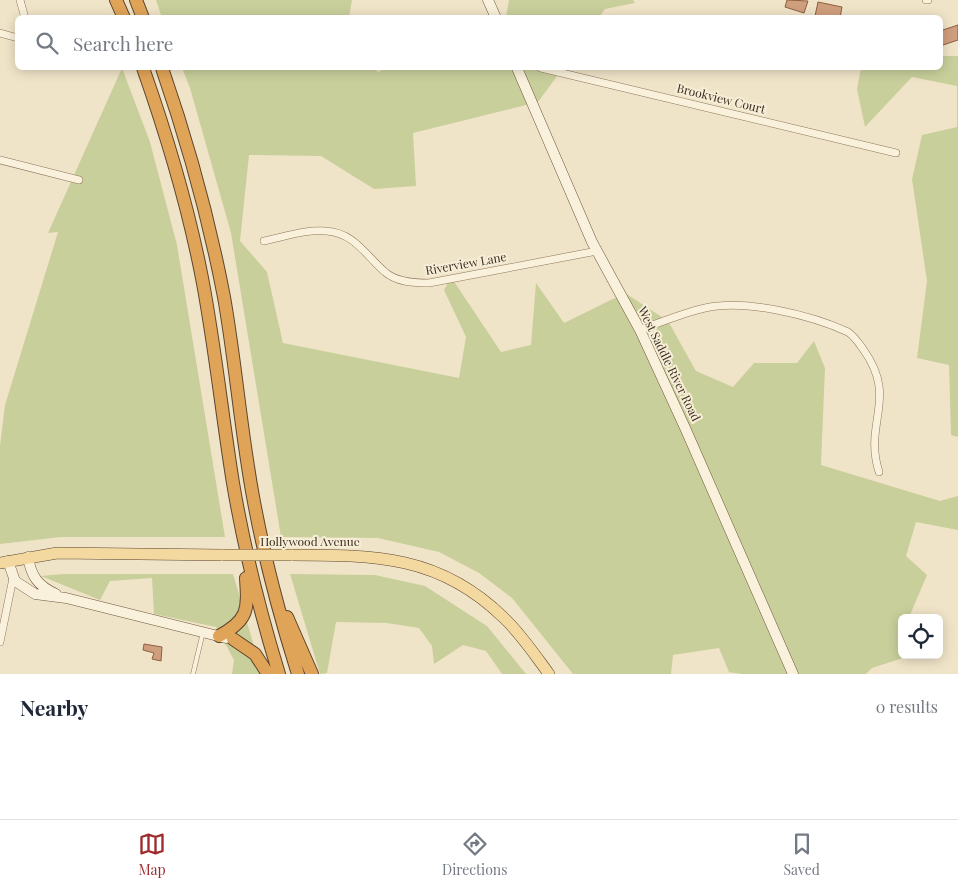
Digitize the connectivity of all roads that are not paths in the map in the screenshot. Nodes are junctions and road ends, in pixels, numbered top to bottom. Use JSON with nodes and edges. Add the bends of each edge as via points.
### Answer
{"nodes":[{"id":1,"x":20,"y":0,"type":"edge"},
{"id":2,"x":116,"y":0,"type":"edge"},
{"id":3,"x":136,"y":0,"type":"edge"},
{"id":4,"x":488,"y":0,"type":"edge"},
{"id":5,"x":24,"y":15,"type":"edge"},
{"id":6,"x":123,"y":15,"type":"edge"},
{"id":7,"x":142,"y":15,"type":"edge"},
{"id":8,"x":495,"y":15,"type":"edge"},
{"id":9,"x":0,"y":33,"type":"edge"},
{"id":10,"x":15,"y":37,"type":"edge"},
{"id":11,"x":144,"y":70,"type":"edge"},
{"id":12,"x":163,"y":70,"type":"edge"},
{"id":13,"x":518,"y":70,"type":"edge"},
{"id":14,"x":549,"y":70,"type":"edge"},
{"id":15,"x":896,"y":153,"type":"dead end"},
{"id":16,"x":0,"y":160,"type":"edge"},
{"id":17,"x":79,"y":180,"type":"dead end"},
{"id":18,"x":264,"y":241,"type":"dead end"},
{"id":19,"x":597,"y":251,"type":"junction"},
{"id":20,"x":640,"y":330,"type":"junction"},
{"id":21,"x":879,"y":472,"type":"dead end"},
{"id":22,"x":244,"y":543,"type":"junction"},
{"id":23,"x":28,"y":557,"type":"junction"},
{"id":24,"x":4,"y":562,"type":"edge"},
{"id":25,"x":13,"y":578,"type":"junction"},
{"id":26,"x":274,"y":590,"type":"junction"},
{"id":27,"x":66,"y":598,"type":"junction"},
{"id":28,"x":202,"y":632,"type":"junction"},
{"id":29,"x":219,"y":636,"type":"junction"},
{"id":30,"x":233,"y":639,"type":"joint"},
{"id":31,"x":0,"y":642,"type":"edge"},
{"id":32,"x":193,"y":674,"type":"edge"},
{"id":33,"x":268,"y":674,"type":"edge"},
{"id":34,"x":280,"y":674,"type":"edge"},
{"id":35,"x":298,"y":674,"type":"edge"},
{"id":36,"x":312,"y":674,"type":"edge"},
{"id":37,"x":549,"y":674,"type":"edge"},
{"id":38,"x":793,"y":674,"type":"edge"}],
"edges":[{"from":1,"to":5,"type":"street"},
{"from":2,"to":6,"type":"highway"},
{"from":3,"to":7,"type":"highway"},
{"from":4,"to":8,"type":"street"},
{"from":9,"to":10,"type":"street"},
{"from":11,"to":22,"type":"highway","via":[[178,177],[200,269]]},
{"from":12,"to":26,"type":"highway","via":[[189,150],[211,238],[228,325],[254,503]]},
{"from":13,"to":19,"type":"street","name":"West Saddle River Road"},
{"from":14,"to":15,"type":"street","name":"Brookview Court"},
{"from":16,"to":17,"type":"street"},
{"from":18,"to":19,"type":"street","name":"Riverview Lane","via":[[313,232],[335,233],[354,241],[385,273],[417,283]]},
{"from":19,"to":20,"type":"street","name":"West Saddle River Road"},
{"from":20,"to":21,"type":"street","via":[[706,308],[727,307],[782,311],[848,332],[857,338],[871,358],[880,380],[882,393],[874,442]]},
{"from":20,"to":38,"type":"street","name":"West Saddle River Road"},
{"from":22,"to":29,"type":"highway","via":[[246,611],[236,626]]},
{"from":22,"to":34,"type":"highway"},
{"from":23,"to":24,"type":"main road","name":"Hollywood Avenue"},
{"from":23,"to":27,"type":"street","via":[[32,574],[41,587]]},
{"from":23,"to":37,"type":"main road","name":"Hollywood Avenue","bridge":true,"via":[[66,553],[292,555],[384,558],[413,564],[442,575],[474,593],[505,618]]},
{"from":24,"to":25,"type":"street","name":"Hollywood Avenue"},
{"from":25,"to":27,"type":"street","via":[[36,594]]},
{"from":25,"to":31,"type":"street"},
{"from":26,"to":35,"type":"highway"},
{"from":26,"to":36,"type":"highway"},
{"from":27,"to":28,"type":"street"},
{"from":28,"to":29,"type":"street"},
{"from":28,"to":32,"type":"lane"},
{"from":29,"to":30,"type":"street"},
{"from":30,"to":33,"type":"highway","via":[[255,654]]}]}
